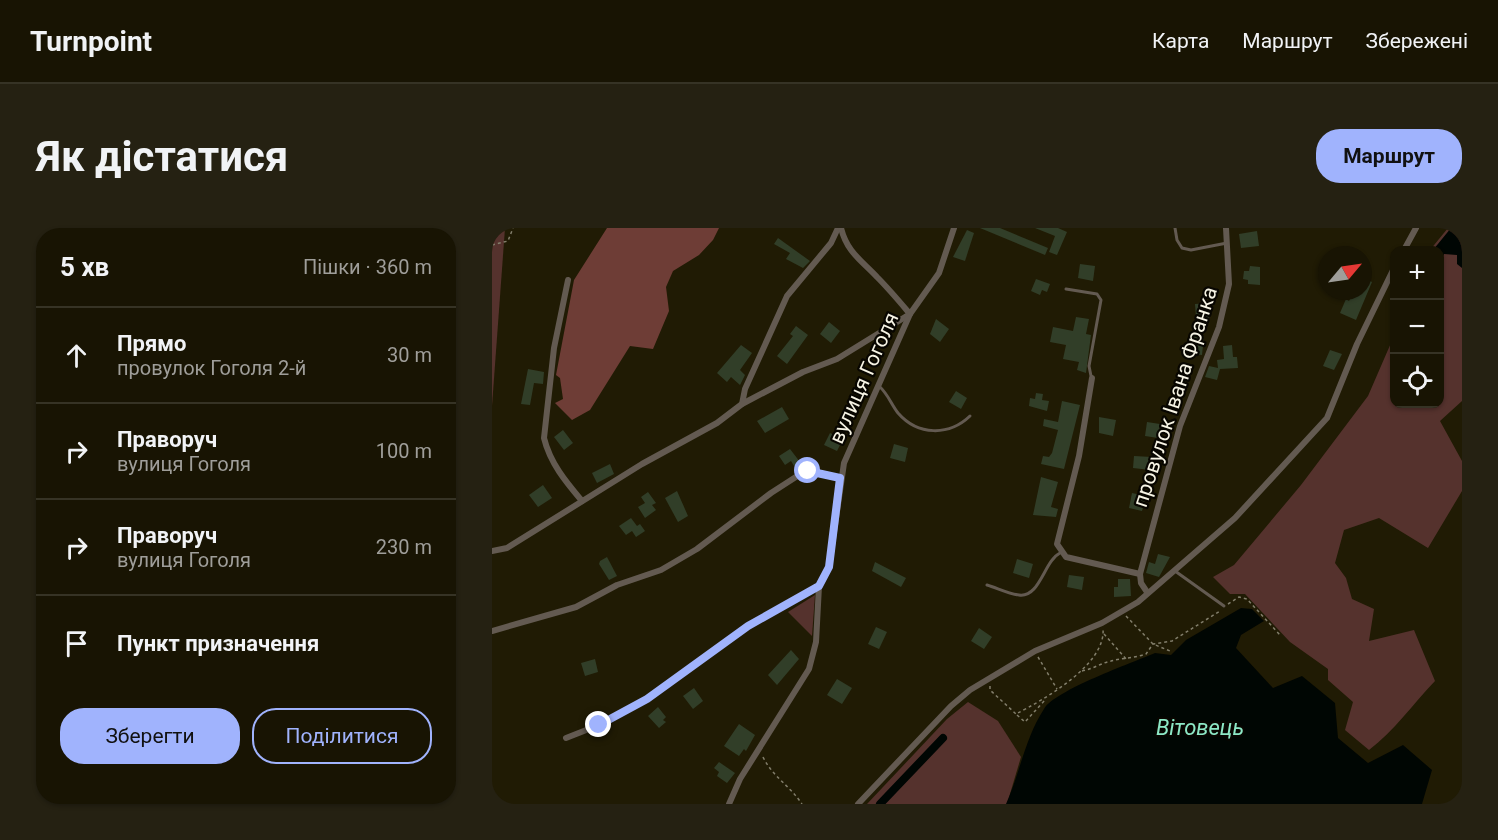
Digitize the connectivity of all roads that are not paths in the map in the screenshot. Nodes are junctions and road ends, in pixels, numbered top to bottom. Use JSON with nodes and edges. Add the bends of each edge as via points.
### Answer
{"nodes":[{"id":1,"x":840,"y":228,"type":"edge"},
{"id":2,"x":954,"y":228,"type":"edge"},
{"id":3,"x":1175,"y":228,"type":"edge"},
{"id":4,"x":1226,"y":228,"type":"edge"},
{"id":5,"x":1416,"y":228,"type":"edge"},
{"id":6,"x":1228,"y":243,"type":"junction"},
{"id":7,"x":1406,"y":246,"type":"edge"},
{"id":8,"x":1390,"y":278,"type":"edge"},
{"id":9,"x":568,"y":280,"type":"dead end"},
{"id":10,"x":1066,"y":290,"type":"dead end"},
{"id":11,"x":910,"y":314,"type":"junction"},
{"id":12,"x":1092,"y":378,"type":"joint"},
{"id":13,"x":878,"y":385,"type":"junction"},
{"id":14,"x":742,"y":404,"type":"junction"},
{"id":15,"x":970,"y":416,"type":"dead end"},
{"id":16,"x":840,"y":478,"type":"junction"},
{"id":17,"x":582,"y":501,"type":"junction"},
{"id":18,"x":492,"y":551,"type":"edge"},
{"id":19,"x":1060,"y":553,"type":"junction"},
{"id":20,"x":1175,"y":571,"type":"junction"},
{"id":21,"x":1140,"y":574,"type":"junction"},
{"id":22,"x":987,"y":585,"type":"dead end"},
{"id":23,"x":819,"y":586,"type":"junction"},
{"id":24,"x":1147,"y":592,"type":"junction"},
{"id":25,"x":1224,"y":606,"type":"road end"},
{"id":26,"x":492,"y":631,"type":"edge"},
{"id":27,"x":566,"y":738,"type":"dead end"},
{"id":28,"x":729,"y":804,"type":"edge"},
{"id":29,"x":858,"y":804,"type":"edge"}],
"edges":[{"from":1,"to":11,"type":"street","via":[[853,256]]},
{"from":1,"to":14,"type":"street","via":[[787,296]]},
{"from":2,"to":11,"type":"street","name":"вулиця Гоголя","via":[[939,273]]},
{"from":3,"to":6,"type":"lane","via":[[1182,248]]},
{"from":4,"to":6,"type":"street","name":"провулок Івана Франка"},
{"from":5,"to":7,"type":"street"},
{"from":6,"to":21,"type":"street","name":"провулок Івана Франка","via":[[1229,284],[1219,327],[1180,426]]},
{"from":8,"to":20,"type":"street","via":[[1357,344],[1327,418],[1236,518]]},
{"from":9,"to":17,"type":"street","via":[[554,348],[544,438],[547,452]]},
{"from":10,"to":12,"type":"lane","via":[[1097,294],[1101,300],[1089,366]]},
{"from":11,"to":13,"type":"street","name":"вулиця Гоголя"},
{"from":11,"to":14,"type":"street","via":[[837,359]]},
{"from":12,"to":19,"type":"street","via":[[1079,456],[1057,544]]},
{"from":13,"to":15,"type":"lane","via":[[897,412],[918,428],[947,430]]},
{"from":13,"to":16,"type":"street","name":"вулиця Гоголя"},
{"from":14,"to":17,"type":"street","via":[[717,423]]},
{"from":16,"to":23,"type":"street","name":"вулиця Гоголя","via":[[829,567]]},
{"from":16,"to":26,"type":"street","via":[[812,471],[802,473],[697,549],[661,570],[617,585],[576,607]]},
{"from":17,"to":18,"type":"street","via":[[507,548]]},
{"from":19,"to":21,"type":"street","via":[[1066,558]]},
{"from":19,"to":22,"type":"lane","via":[[1048,563],[1036,588],[1028,595]]},
{"from":20,"to":24,"type":"street"},
{"from":20,"to":25,"type":"lane"},
{"from":21,"to":24,"type":"street"},
{"from":23,"to":27,"type":"street","via":[[748,626],[647,699]]},
{"from":23,"to":28,"type":"street","name":"вулиця Гоголя","via":[[816,642],[809,669],[758,748]]},
{"from":24,"to":29,"type":"street","via":[[1102,623],[1035,651],[990,677],[951,706]]}]}
